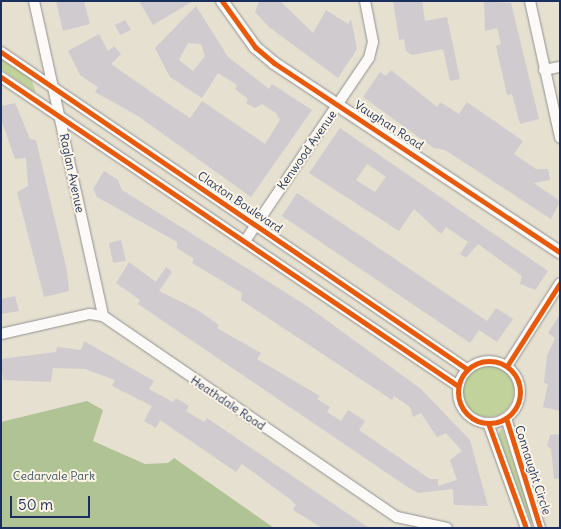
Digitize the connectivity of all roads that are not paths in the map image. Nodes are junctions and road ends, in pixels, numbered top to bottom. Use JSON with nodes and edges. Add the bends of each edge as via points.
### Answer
{"nodes":[{"id":1,"x":34,"y":1,"type":"edge"},
{"id":2,"x":222,"y":1,"type":"edge"},
{"id":3,"x":365,"y":1,"type":"edge"},
{"id":4,"x":530,"y":1,"type":"edge"},
{"id":5,"x":1,"y":52,"type":"edge"},
{"id":6,"x":560,"y":67,"type":"edge"},
{"id":7,"x":544,"y":70,"type":"junction"},
{"id":8,"x":1,"y":76,"type":"edge"},
{"id":9,"x":52,"y":87,"type":"junction"},
{"id":10,"x":339,"y":104,"type":"junction"},
{"id":11,"x":59,"y":114,"type":"junction"},
{"id":12,"x":560,"y":138,"type":"edge"},
{"id":13,"x":257,"y":224,"type":"junction"},
{"id":14,"x":246,"y":242,"type":"junction"},
{"id":15,"x":560,"y":252,"type":"edge"},
{"id":16,"x":560,"y":283,"type":"edge"},
{"id":17,"x":103,"y":316,"type":"junction"},
{"id":18,"x":1,"y":334,"type":"edge"},
{"id":19,"x":507,"y":366,"type":"junction"},
{"id":20,"x":467,"y":370,"type":"junction"},
{"id":21,"x":458,"y":386,"type":"junction"},
{"id":22,"x":506,"y":418,"type":"junction"},
{"id":23,"x":488,"y":423,"type":"junction"},
{"id":24,"x":447,"y":528,"type":"edge"},
{"id":25,"x":526,"y":528,"type":"edge"},
{"id":26,"x":540,"y":528,"type":"edge"}],
"edges":[{"from":1,"to":9,"type":"street","name":"Raglan Avenue"},
{"from":2,"to":10,"type":"street","name":"Vaughan Road","via":[[255,47]]},
{"from":3,"to":10,"type":"street","name":"Kenwood Avenue","via":[[372,49]]},
{"from":4,"to":7,"type":"street"},
{"from":5,"to":9,"type":"street","name":"Claxton Boulevard"},
{"from":6,"to":7,"type":"street"},
{"from":7,"to":12,"type":"street"},
{"from":8,"to":11,"type":"street"},
{"from":9,"to":11,"type":"street","name":"Raglan Avenue"},
{"from":9,"to":13,"type":"street","name":"Claxton Boulevard"},
{"from":10,"to":13,"type":"street","name":"Kenwood Avenue"},
{"from":10,"to":15,"type":"street","name":"Vaughan Road"},
{"from":11,"to":14,"type":"street"},
{"from":11,"to":17,"type":"street","name":"Raglan Avenue"},
{"from":13,"to":14,"type":"street","name":"Kenwood Avenue"},
{"from":13,"to":20,"type":"street","name":"Claxton Boulevard"},
{"from":14,"to":21,"type":"street"},
{"from":16,"to":19,"type":"street"},
{"from":17,"to":18,"type":"street","via":[[90,314]]},
{"from":17,"to":24,"type":"street","name":"Heathdale Road","via":[[397,517]]},
{"from":19,"to":20,"type":"street","via":[[486,360]]},
{"from":19,"to":22,"type":"street","name":"Connaught Circle","via":[[521,392]]},
{"from":20,"to":21,"type":"street"},
{"from":21,"to":23,"type":"street","via":[[462,406],[473,418]]},
{"from":22,"to":23,"type":"street","name":"Connaught Circle"},
{"from":22,"to":26,"type":"street","name":"Connaught Circle"},
{"from":23,"to":25,"type":"street","name":"Connaught Circle"}]}
